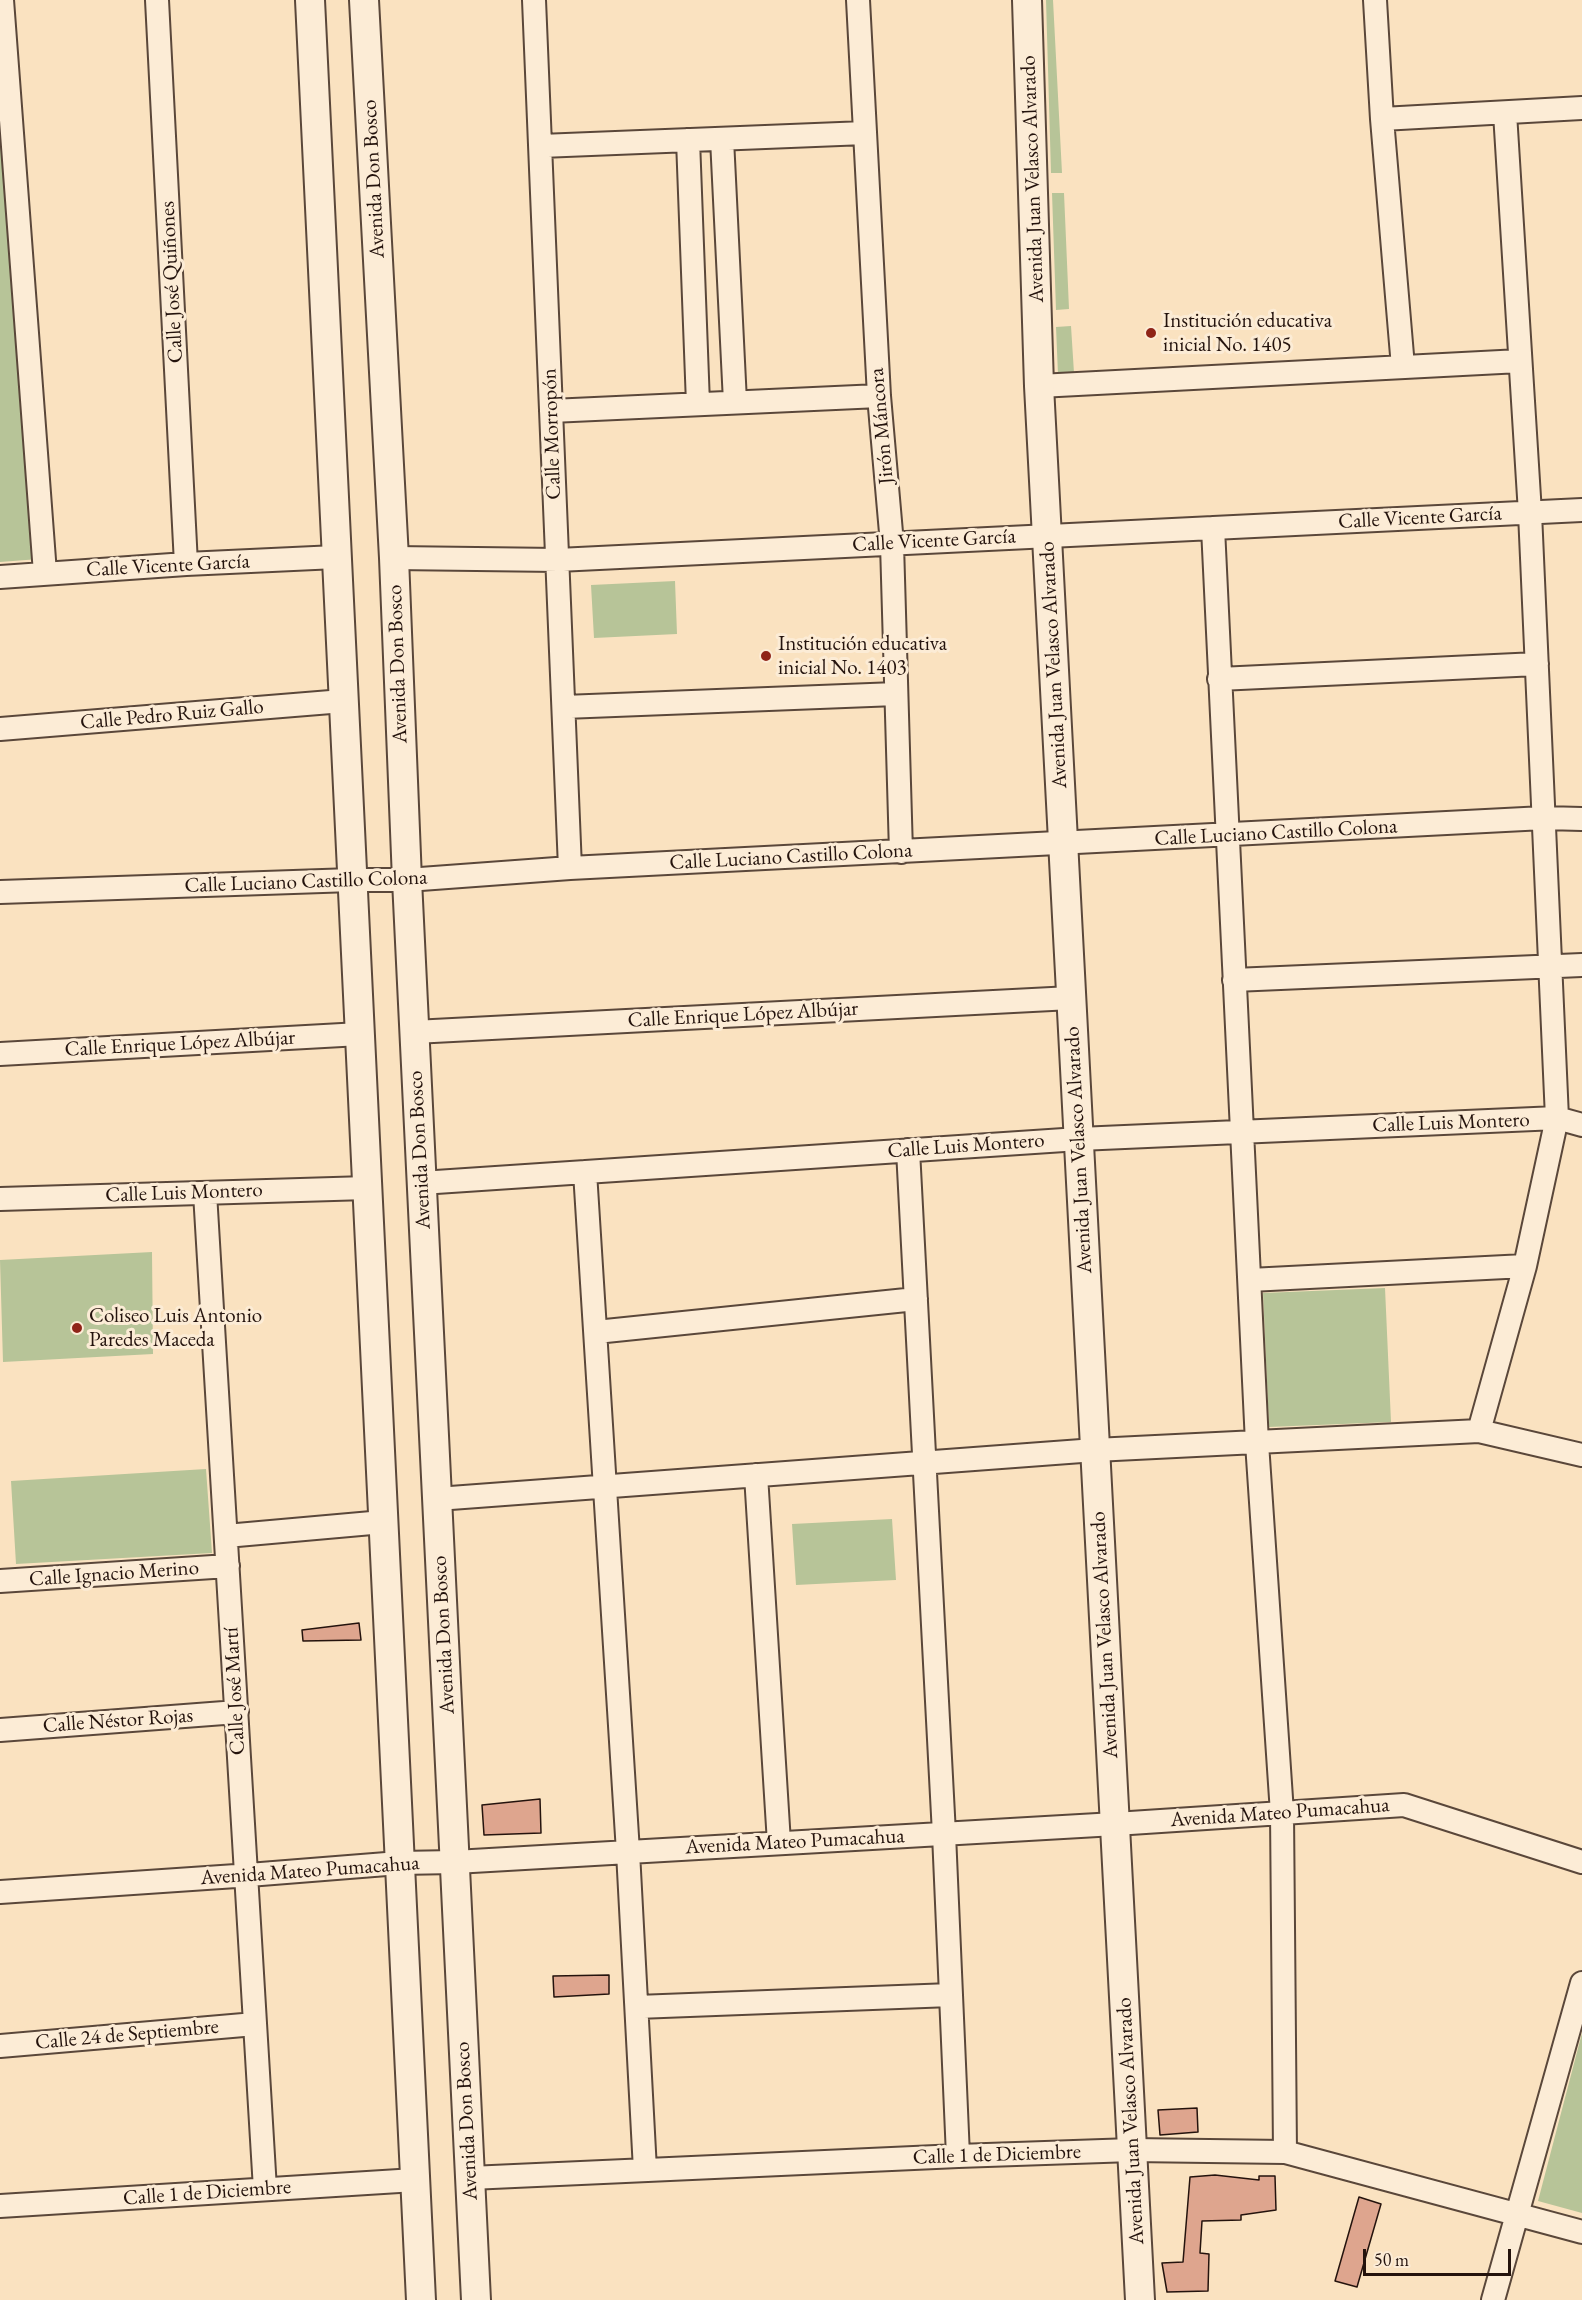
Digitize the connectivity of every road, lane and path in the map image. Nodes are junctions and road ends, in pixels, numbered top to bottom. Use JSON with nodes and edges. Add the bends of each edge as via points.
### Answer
{"nodes":[{"id":1,"x":2,"y":0,"type":"edge"},
{"id":2,"x":157,"y":0,"type":"edge"},
{"id":3,"x":310,"y":0,"type":"edge"},
{"id":4,"x":364,"y":0,"type":"edge"},
{"id":5,"x":534,"y":0,"type":"edge"},
{"id":6,"x":858,"y":0,"type":"edge"},
{"id":7,"x":1027,"y":0,"type":"edge"},
{"id":8,"x":1375,"y":0,"type":"edge"},
{"id":9,"x":1582,"y":108,"type":"edge"},
{"id":10,"x":1505,"y":113,"type":"junction"},
{"id":11,"x":1382,"y":119,"type":"junction"},
{"id":12,"x":865,"y":133,"type":"junction"},
{"id":13,"x":722,"y":139,"type":"junction"},
{"id":14,"x":688,"y":140,"type":"junction"},
{"id":15,"x":541,"y":146,"type":"junction"},
{"id":16,"x":1520,"y":360,"type":"junction"},
{"id":17,"x":1403,"y":367,"type":"junction"},
{"id":18,"x":1039,"y":386,"type":"junction"},
{"id":19,"x":879,"y":396,"type":"junction"},
{"id":20,"x":735,"y":402,"type":"junction"},
{"id":21,"x":698,"y":404,"type":"junction"},
{"id":22,"x":551,"y":411,"type":"junction"},
{"id":23,"x":1582,"y":510,"type":"edge"},
{"id":24,"x":1530,"y":513,"type":"junction"},
{"id":25,"x":1212,"y":528,"type":"junction"},
{"id":26,"x":1047,"y":536,"type":"junction"},
{"id":27,"x":892,"y":543,"type":"junction"},
{"id":28,"x":336,"y":557,"type":"junction"},
{"id":29,"x":394,"y":558,"type":"junction"},
{"id":30,"x":558,"y":560,"type":"junction"},
{"id":31,"x":186,"y":564,"type":"junction"},
{"id":32,"x":45,"y":573,"type":"junction"},
{"id":33,"x":0,"y":576,"type":"edge"},
{"id":34,"x":1537,"y":664,"type":"junction"},
{"id":35,"x":1219,"y":679,"type":"junction"},
{"id":36,"x":896,"y":694,"type":"junction"},
{"id":37,"x":344,"y":701,"type":"junction"},
{"id":38,"x":564,"y":707,"type":"junction"},
{"id":39,"x":0,"y":729,"type":"edge"},
{"id":40,"x":1544,"y":818,"type":"junction"},
{"id":41,"x":1582,"y":819,"type":"edge"},
{"id":42,"x":1227,"y":835,"type":"junction"},
{"id":43,"x":1063,"y":844,"type":"junction"},
{"id":44,"x":901,"y":852,"type":"junction"},
{"id":45,"x":570,"y":868,"type":"junction"},
{"id":46,"x":352,"y":880,"type":"junction"},
{"id":47,"x":407,"y":880,"type":"junction"},
{"id":48,"x":0,"y":892,"type":"edge"},
{"id":49,"x":1582,"y":965,"type":"edge"},
{"id":50,"x":1551,"y":966,"type":"junction"},
{"id":51,"x":1234,"y":980,"type":"junction"},
{"id":52,"x":1071,"y":998,"type":"junction"},
{"id":53,"x":414,"y":1032,"type":"junction"},
{"id":54,"x":360,"y":1034,"type":"junction"},
{"id":55,"x":0,"y":1054,"type":"edge"},
{"id":56,"x":1557,"y":1118,"type":"junction"},
{"id":57,"x":1582,"y":1125,"type":"edge"},
{"id":58,"x":1241,"y":1132,"type":"junction"},
{"id":59,"x":1079,"y":1139,"type":"junction"},
{"id":60,"x":908,"y":1150,"type":"junction"},
{"id":61,"x":585,"y":1172,"type":"junction"},
{"id":62,"x":421,"y":1184,"type":"junction"},
{"id":63,"x":367,"y":1188,"type":"junction"},
{"id":64,"x":205,"y":1193,"type":"junction"},
{"id":65,"x":0,"y":1199,"type":"edge"},
{"id":66,"x":1525,"y":1266,"type":"junction"},
{"id":67,"x":1250,"y":1280,"type":"junction"},
{"id":68,"x":916,"y":1299,"type":"junction"},
{"id":69,"x":596,"y":1332,"type":"junction"},
{"id":70,"x":1479,"y":1431,"type":"junction"},
{"id":71,"x":1257,"y":1443,"type":"junction"},
{"id":72,"x":1095,"y":1450,"type":"junction"},
{"id":73,"x":1582,"y":1455,"type":"edge"},
{"id":74,"x":924,"y":1463,"type":"junction"},
{"id":75,"x":756,"y":1475,"type":"junction"},
{"id":76,"x":606,"y":1486,"type":"junction"},
{"id":77,"x":437,"y":1498,"type":"junction"},
{"id":78,"x":383,"y":1522,"type":"junction"},
{"id":79,"x":226,"y":1536,"type":"junction"},
{"id":80,"x":228,"y":1566,"type":"junction"},
{"id":81,"x":0,"y":1581,"type":"edge"},
{"id":82,"x":237,"y":1712,"type":"junction"},
{"id":83,"x":0,"y":1730,"type":"edge"},
{"id":84,"x":1282,"y":1813,"type":"junction"},
{"id":85,"x":1115,"y":1824,"type":"junction"},
{"id":86,"x":944,"y":1834,"type":"junction"},
{"id":87,"x":779,"y":1843,"type":"junction"},
{"id":88,"x":628,"y":1852,"type":"junction"},
{"id":89,"x":455,"y":1862,"type":"junction"},
{"id":90,"x":1582,"y":1862,"type":"edge"},
{"id":91,"x":399,"y":1863,"type":"junction"},
{"id":92,"x":246,"y":1875,"type":"junction"},
{"id":93,"x":0,"y":1892,"type":"edge"},
{"id":94,"x":1582,"y":1983,"type":"edge"},
{"id":95,"x":951,"y":1995,"type":"junction"},
{"id":96,"x":637,"y":2007,"type":"junction"},
{"id":97,"x":255,"y":2024,"type":"junction"},
{"id":98,"x":0,"y":2046,"type":"edge"},
{"id":99,"x":1132,"y":2150,"type":"junction"},
{"id":100,"x":1285,"y":2152,"type":"junction"},
{"id":101,"x":958,"y":2156,"type":"junction"},
{"id":102,"x":645,"y":2170,"type":"junction"},
{"id":103,"x":470,"y":2178,"type":"junction"},
{"id":104,"x":415,"y":2180,"type":"junction"},
{"id":105,"x":265,"y":2189,"type":"junction"},
{"id":106,"x":0,"y":2206,"type":"edge"},
{"id":107,"x":1515,"y":2214,"type":"junction"},
{"id":108,"x":1582,"y":2232,"type":"edge"},
{"id":109,"x":421,"y":2300,"type":"edge"},
{"id":110,"x":476,"y":2300,"type":"edge"},
{"id":111,"x":1140,"y":2300,"type":"edge"},
{"id":112,"x":1492,"y":2300,"type":"edge"}],
"edges":[{"from":1,"to":32,"type":"street"},
{"from":2,"to":31,"type":"street","name":"Calle José Quiñones"},
{"from":3,"to":28,"type":"street"},
{"from":4,"to":29,"type":"street","name":"Avenida Don Bosco"},
{"from":5,"to":15,"type":"street","name":"Calle Morropón"},
{"from":6,"to":12,"type":"street","name":"Jirón Máncora"},
{"from":7,"to":18,"type":"street","name":"Avenida Juan Velasco Alvarado"},
{"from":8,"to":11,"type":"street"},
{"from":9,"to":10,"type":"street"},
{"from":10,"to":11,"type":"street"},
{"from":10,"to":16,"type":"street"},
{"from":11,"to":17,"type":"street"},
{"from":12,"to":13,"type":"street"},
{"from":12,"to":19,"type":"street","name":"Jirón Máncora"},
{"from":13,"to":14,"type":"street"},
{"from":13,"to":20,"type":"street"},
{"from":14,"to":15,"type":"street"},
{"from":14,"to":21,"type":"street"},
{"from":15,"to":22,"type":"street","name":"Calle Morropón"},
{"from":16,"to":17,"type":"street"},
{"from":16,"to":24,"type":"street"},
{"from":17,"to":18,"type":"street"},
{"from":18,"to":26,"type":"street","name":"Avenida Juan Velasco Alvarado"},
{"from":19,"to":20,"type":"street"},
{"from":19,"to":27,"type":"street","name":"Jirón Máncora"},
{"from":20,"to":21,"type":"street"},
{"from":21,"to":22,"type":"street"},
{"from":22,"to":30,"type":"street","name":"Calle Morropón"},
{"from":23,"to":24,"type":"street","name":"Calle Vicente García"},
{"from":24,"to":25,"type":"street","name":"Calle Vicente García"},
{"from":24,"to":34,"type":"street"},
{"from":25,"to":26,"type":"street","name":"Calle Vicente García"},
{"from":25,"to":35,"type":"street"},
{"from":26,"to":27,"type":"street","name":"Calle Vicente García"},
{"from":26,"to":43,"type":"street","name":"Avenida Juan Velasco Alvarado"},
{"from":27,"to":30,"type":"street","name":"Calle Vicente García"},
{"from":27,"to":36,"type":"street","name":"Jirón Máncora"},
{"from":28,"to":31,"type":"street","name":"Calle Vicente García"},
{"from":28,"to":37,"type":"street"},
{"from":29,"to":30,"type":"street","name":"Calle Vicente García"},
{"from":29,"to":47,"type":"street","name":"Avenida Don Bosco"},
{"from":30,"to":38,"type":"street","name":"Calle Morropón"},
{"from":31,"to":32,"type":"street","name":"Calle Vicente García"},
{"from":32,"to":33,"type":"street","name":"Calle Vicente García"},
{"from":34,"to":35,"type":"street"},
{"from":34,"to":40,"type":"street"},
{"from":35,"to":42,"type":"street"},
{"from":36,"to":38,"type":"street"},
{"from":36,"to":44,"type":"street","name":"Jirón Máncora"},
{"from":37,"to":39,"type":"street","name":"Calle Pedro Ruiz Gallo"},
{"from":37,"to":46,"type":"street"},
{"from":38,"to":45,"type":"street","name":"Calle Morropón"},
{"from":40,"to":41,"type":"street","name":"Calle Luciano Castillo Colona"},
{"from":40,"to":42,"type":"street","name":"Calle Luciano Castillo Colona"},
{"from":40,"to":50,"type":"street"},
{"from":42,"to":43,"type":"street","name":"Calle Luciano Castillo Colona"},
{"from":42,"to":51,"type":"street"},
{"from":43,"to":44,"type":"street","name":"Calle Luciano Castillo Colona"},
{"from":43,"to":52,"type":"street","name":"Avenida Juan Velasco Alvarado"},
{"from":44,"to":45,"type":"street","name":"Calle Luciano Castillo Colona"},
{"from":45,"to":47,"type":"street","name":"Calle Luciano Castillo Colona"},
{"from":46,"to":47,"type":"street","name":"Calle Luciano Castillo Colona"},
{"from":46,"to":48,"type":"street","name":"Calle Luciano Castillo Colona"},
{"from":46,"to":54,"type":"street"},
{"from":47,"to":53,"type":"street","name":"Avenida Don Bosco"},
{"from":49,"to":50,"type":"street"},
{"from":50,"to":51,"type":"street"},
{"from":50,"to":56,"type":"street"},
{"from":51,"to":58,"type":"street"},
{"from":52,"to":53,"type":"street","name":"Calle Enrique López Albújar"},
{"from":52,"to":59,"type":"street","name":"Avenida Juan Velasco Alvarado"},
{"from":53,"to":62,"type":"street","name":"Avenida Don Bosco"},
{"from":54,"to":55,"type":"street","name":"Calle Enrique López Albújar"},
{"from":54,"to":63,"type":"street"},
{"from":56,"to":57,"type":"street","name":"Calle Luis Montero"},
{"from":56,"to":58,"type":"street","name":"Calle Luis Montero"},
{"from":56,"to":66,"type":"street"},
{"from":58,"to":59,"type":"street","name":"Calle Luis Montero"},
{"from":58,"to":67,"type":"street"},
{"from":59,"to":60,"type":"street","name":"Calle Luis Montero"},
{"from":59,"to":72,"type":"street","name":"Avenida Juan Velasco Alvarado"},
{"from":60,"to":61,"type":"street","name":"Calle Luis Montero"},
{"from":60,"to":68,"type":"street"},
{"from":61,"to":62,"type":"street","name":"Calle Luis Montero"},
{"from":61,"to":69,"type":"street"},
{"from":62,"to":77,"type":"street","name":"Avenida Don Bosco"},
{"from":63,"to":64,"type":"street","name":"Calle Luis Montero"},
{"from":63,"to":78,"type":"street"},
{"from":64,"to":65,"type":"street","name":"Calle Luis Montero"},
{"from":64,"to":79,"type":"street","name":"Calle José Martí"},
{"from":66,"to":67,"type":"street"},
{"from":66,"to":70,"type":"street"},
{"from":67,"to":71,"type":"street"},
{"from":68,"to":69,"type":"street"},
{"from":68,"to":74,"type":"street"},
{"from":69,"to":76,"type":"street"},
{"from":70,"to":71,"type":"street"},
{"from":70,"to":73,"type":"street"},
{"from":71,"to":72,"type":"street"},
{"from":71,"to":84,"type":"street"},
{"from":72,"to":74,"type":"street"},
{"from":72,"to":85,"type":"street","name":"Avenida Juan Velasco Alvarado"},
{"from":74,"to":75,"type":"street"},
{"from":74,"to":86,"type":"street"},
{"from":75,"to":76,"type":"street"},
{"from":75,"to":87,"type":"street"},
{"from":76,"to":77,"type":"street"},
{"from":76,"to":88,"type":"street"},
{"from":77,"to":89,"type":"street","name":"Avenida Don Bosco"},
{"from":78,"to":79,"type":"street"},
{"from":78,"to":91,"type":"street"},
{"from":79,"to":80,"type":"street","name":"Calle José Martí"},
{"from":80,"to":81,"type":"street","name":"Calle Ignacio Merino"},
{"from":80,"to":82,"type":"street","name":"Calle José Martí"},
{"from":82,"to":83,"type":"street","name":"Calle Néstor Rojas"},
{"from":82,"to":92,"type":"street","name":"Calle José Martí"},
{"from":84,"to":85,"type":"street","name":"Avenida Mateo Pumacahua"},
{"from":84,"to":90,"type":"street","name":"Avenida Mateo Pumacahua","via":[[1404,1805]]},
{"from":84,"to":100,"type":"street"},
{"from":85,"to":86,"type":"street","name":"Avenida Mateo Pumacahua"},
{"from":85,"to":99,"type":"street","name":"Avenida Juan Velasco Alvarado"},
{"from":86,"to":87,"type":"street","name":"Avenida Mateo Pumacahua"},
{"from":86,"to":95,"type":"street"},
{"from":87,"to":88,"type":"street","name":"Avenida Mateo Pumacahua"},
{"from":88,"to":89,"type":"street","name":"Avenida Mateo Pumacahua"},
{"from":88,"to":96,"type":"street"},
{"from":89,"to":91,"type":"street","name":"Avenida Mateo Pumacahua"},
{"from":89,"to":103,"type":"street","name":"Avenida Don Bosco"},
{"from":91,"to":92,"type":"street","name":"Avenida Mateo Pumacahua"},
{"from":91,"to":104,"type":"street"},
{"from":92,"to":93,"type":"street","name":"Avenida Mateo Pumacahua"},
{"from":92,"to":97,"type":"street","name":"Calle José Martí"},
{"from":94,"to":107,"type":"street"},
{"from":95,"to":96,"type":"street"},
{"from":95,"to":101,"type":"street"},
{"from":96,"to":102,"type":"street"},
{"from":97,"to":98,"type":"street","name":"Calle 24 de Septiembre"},
{"from":97,"to":105,"type":"street","name":"Calle José Martí"},
{"from":99,"to":100,"type":"street","name":"Calle 1 de Diciembre"},
{"from":99,"to":101,"type":"street","name":"Calle 1 de Diciembre"},
{"from":99,"to":111,"type":"street","name":"Avenida Juan Velasco Alvarado"},
{"from":100,"to":107,"type":"street","name":"Calle 1 de Diciembre"},
{"from":101,"to":102,"type":"street","name":"Calle 1 de Diciembre"},
{"from":102,"to":103,"type":"street","name":"Calle 1 de Diciembre"},
{"from":103,"to":110,"type":"street","name":"Avenida Don Bosco"},
{"from":104,"to":105,"type":"street","name":"Calle 1 de Diciembre"},
{"from":104,"to":109,"type":"street"},
{"from":105,"to":106,"type":"street","name":"Calle 1 de Diciembre"},
{"from":107,"to":108,"type":"street","name":"Calle 1 de Diciembre"},
{"from":107,"to":112,"type":"street"}]}
